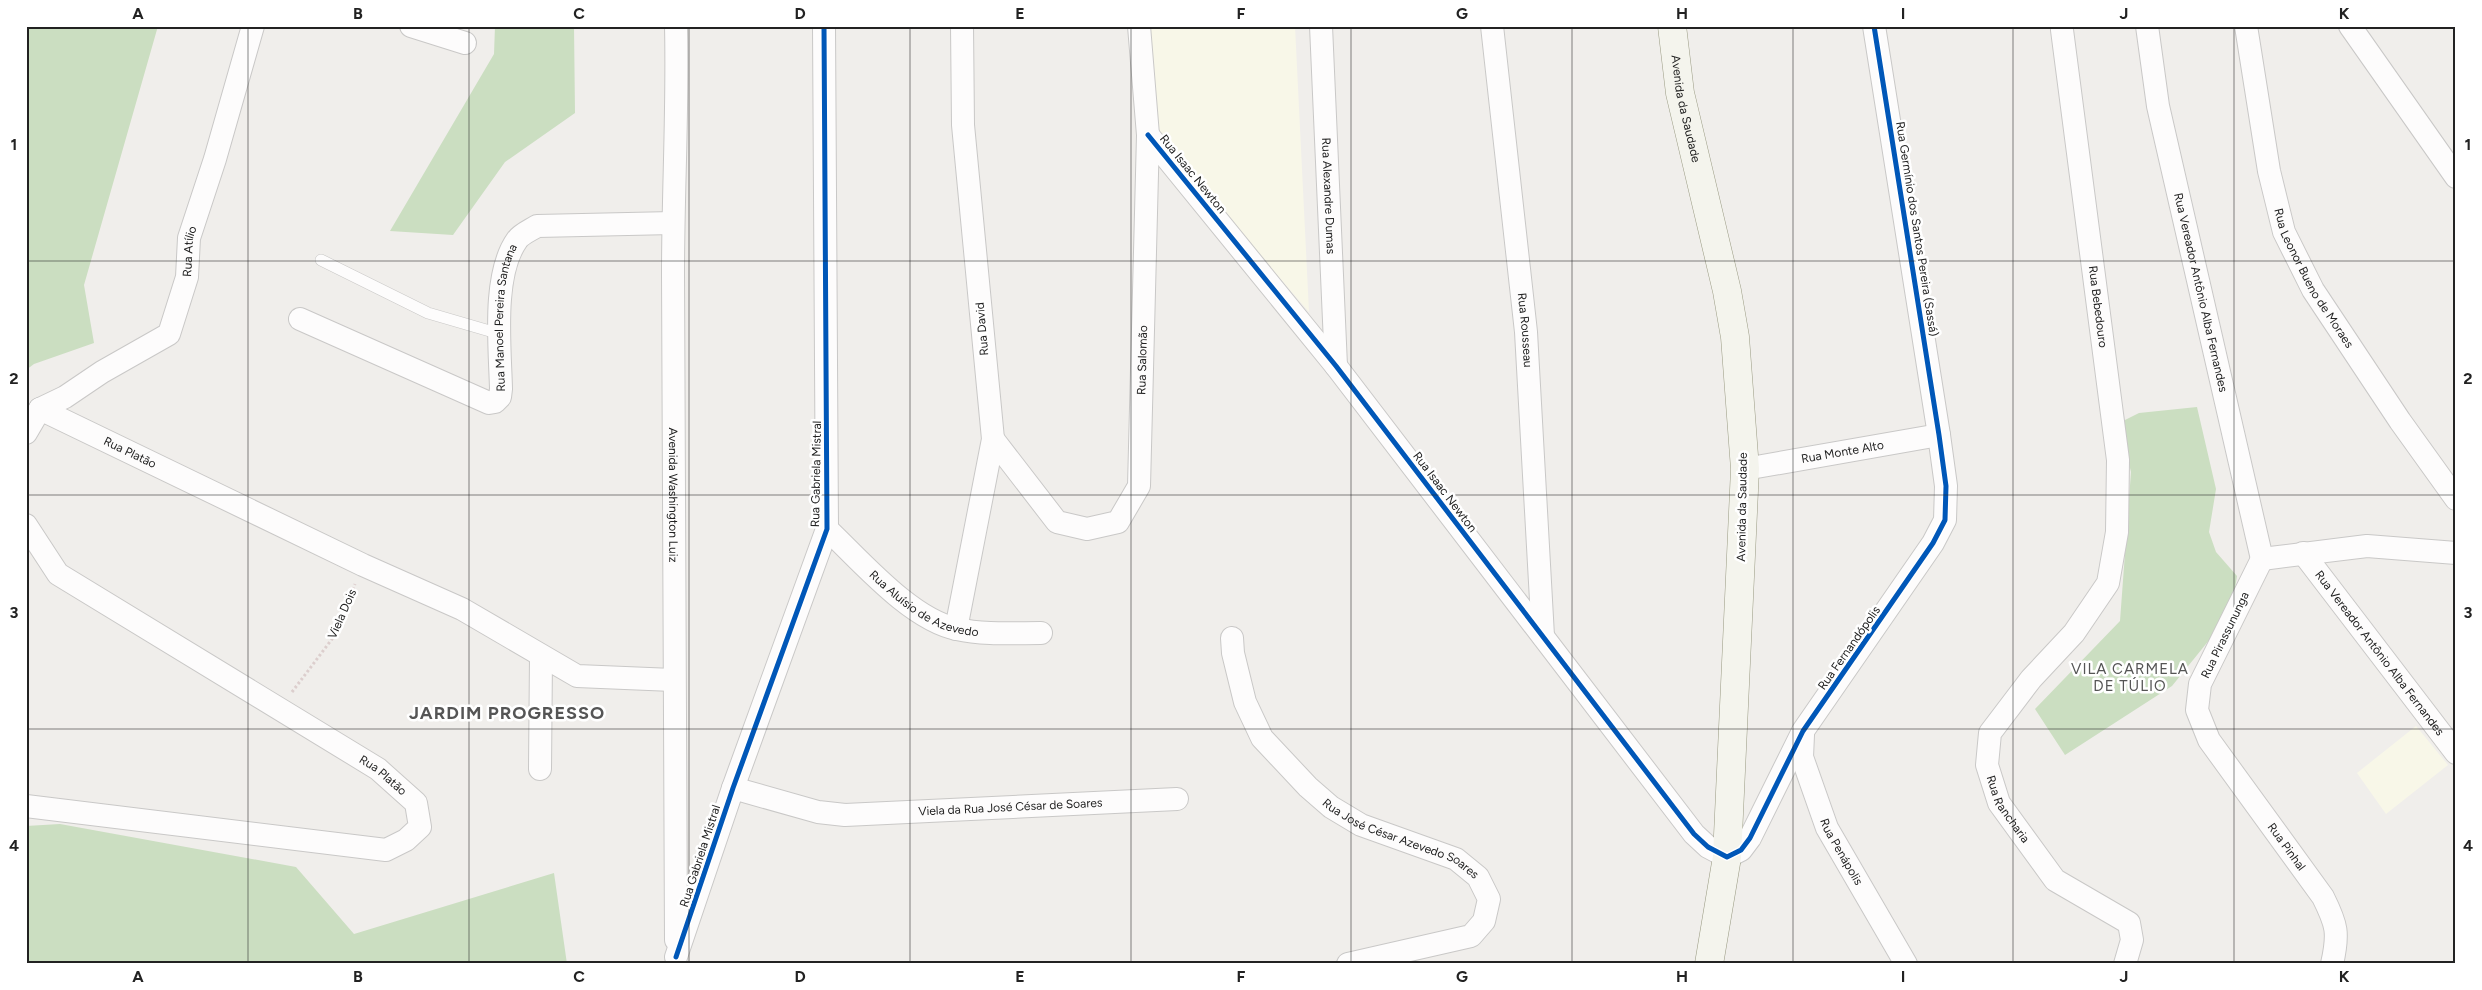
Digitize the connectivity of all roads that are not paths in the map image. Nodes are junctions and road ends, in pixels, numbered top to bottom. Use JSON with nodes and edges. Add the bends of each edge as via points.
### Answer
{"nodes":[{"id":1,"x":253,"y":26,"type":"edge"},
{"id":2,"x":412,"y":26,"type":"edge"},
{"id":3,"x":676,"y":26,"type":"edge"},
{"id":4,"x":824,"y":26,"type":"edge"},
{"id":5,"x":962,"y":26,"type":"edge"},
{"id":6,"x":1139,"y":26,"type":"edge"},
{"id":7,"x":1321,"y":26,"type":"edge"},
{"id":8,"x":1492,"y":26,"type":"edge"},
{"id":9,"x":1672,"y":26,"type":"edge"},
{"id":10,"x":1874,"y":26,"type":"edge"},
{"id":11,"x":2147,"y":26,"type":"edge"},
{"id":12,"x":2246,"y":26,"type":"edge"},
{"id":13,"x":2350,"y":26,"type":"edge"},
{"id":14,"x":2062,"y":30,"type":"dead end"},
{"id":15,"x":464,"y":43,"type":"dead end"},
{"id":16,"x":1148,"y":135,"type":"junction"},
{"id":17,"x":2456,"y":177,"type":"edge"},
{"id":18,"x":673,"y":223,"type":"junction"},
{"id":19,"x":321,"y":260,"type":"dead end"},
{"id":20,"x":300,"y":319,"type":"dead end"},
{"id":21,"x":500,"y":334,"type":"junction"},
{"id":22,"x":1336,"y":366,"type":"junction"},
{"id":23,"x":40,"y":409,"type":"junction"},
{"id":24,"x":26,"y":434,"type":"edge"},
{"id":25,"x":1939,"y":435,"type":"junction"},
{"id":26,"x":993,"y":439,"type":"junction"},
{"id":27,"x":1745,"y":469,"type":"junction"},
{"id":28,"x":2456,"y":499,"type":"edge"},
{"id":29,"x":26,"y":525,"type":"edge"},
{"id":30,"x":827,"y":529,"type":"junction"},
{"id":31,"x":2303,"y":553,"type":"junction"},
{"id":32,"x":2456,"y":553,"type":"edge"},
{"id":33,"x":2262,"y":559,"type":"junction"},
{"id":34,"x":2108,"y":583,"type":"joint"},
{"id":35,"x":956,"y":629,"type":"junction"},
{"id":36,"x":1041,"y":633,"type":"dead end"},
{"id":37,"x":1543,"y":636,"type":"junction"},
{"id":38,"x":1232,"y":638,"type":"dead end"},
{"id":39,"x":541,"y":657,"type":"junction"},
{"id":40,"x":673,"y":680,"type":"junction"},
{"id":41,"x":1803,"y":731,"type":"junction"},
{"id":42,"x":2209,"y":740,"type":"joint"},
{"id":43,"x":2456,"y":753,"type":"edge"},
{"id":44,"x":540,"y":769,"type":"dead end"},
{"id":45,"x":733,"y":788,"type":"junction"},
{"id":46,"x":1177,"y":799,"type":"dead end"},
{"id":47,"x":26,"y":806,"type":"edge"},
{"id":48,"x":1727,"y":857,"type":"junction"},
{"id":49,"x":676,"y":960,"type":"edge"},
{"id":50,"x":1348,"y":964,"type":"edge"},
{"id":51,"x":1709,"y":964,"type":"edge"},
{"id":52,"x":1906,"y":964,"type":"edge"},
{"id":53,"x":2125,"y":964,"type":"edge"},
{"id":54,"x":2332,"y":964,"type":"edge"}],
"edges":[{"from":1,"to":23,"type":"street","name":"Rua Atílio","via":[[189,238],[187,277],[169,334],[102,372],[65,398]]},
{"from":2,"to":15,"type":"street"},
{"from":3,"to":18,"type":"street","name":"Avenida Washington Luiz","via":[[678,93]]},
{"from":4,"to":30,"type":"street","name":"Rua Gabriela Mistral"},
{"from":5,"to":26,"type":"street","name":"Rua David","via":[[963,125]]},
{"from":6,"to":16,"type":"street","name":"Rua Salomão"},
{"from":7,"to":22,"type":"street","name":"Rua Alexandre Dumas"},
{"from":8,"to":37,"type":"street","name":"Rua Rousseau","via":[[1526,332]]},
{"from":9,"to":27,"type":"main road","name":"Avenida da Saudade","via":[[1680,93],[1734,328]]},
{"from":10,"to":25,"type":"street","name":"Rua Germínio dos Santos Pereira (Sassá)"},
{"from":11,"to":33,"type":"street","name":"Rua Vereador Antônio Alba Fernandes","via":[[2158,106]]},
{"from":12,"to":28,"type":"street","name":"Rua Leonor Bueno de Moraes","via":[[2269,171],[2284,232],[2312,290]]},
{"from":13,"to":17,"type":"street"},
{"from":14,"to":34,"type":"street","name":"Rua Bebedouro","via":[[2118,460],[2117,532]]},
{"from":16,"to":22,"type":"street","name":"Rua Isaac Newton"},
{"from":16,"to":26,"type":"street","name":"Rua Salomão","via":[[1139,486],[1118,522],[1087,529],[1057,522]]},
{"from":18,"to":21,"type":"street","name":"Rua Manoel Pereira Santana","via":[[536,226],[518,238],[507,262]]},
{"from":18,"to":40,"type":"street","name":"Avenida Washington Luiz"},
{"from":19,"to":21,"type":"lane","via":[[428,313]]},
{"from":20,"to":21,"type":"street","name":"Rua Manoel Pereira Santana","via":[[489,403],[500,397]]},
{"from":22,"to":37,"type":"street","name":"Rua Isaac Newton"},
{"from":23,"to":24,"type":"street"},
{"from":23,"to":39,"type":"street","name":"Rua Platão","via":[[462,610]]},
{"from":25,"to":27,"type":"street","name":"Rua Monte Alto"},
{"from":25,"to":41,"type":"street","name":"Rua Fernandópolis","via":[[1946,486],[1945,520],[1933,543]]},
{"from":26,"to":35,"type":"street","name":"Rua David"},
{"from":27,"to":48,"type":"main road","name":"Avenida da Saudade"},
{"from":29,"to":47,"type":"street","name":"Rua Platão","via":[[58,574],[378,769],[416,804],[420,827],[406,840],[386,850]]},
{"from":30,"to":35,"type":"street","name":"Rua Aluísio de Azevedo","via":[[901,598],[922,614]]},
{"from":30,"to":45,"type":"street","name":"Rua Gabriela Mistral"},
{"from":31,"to":32,"type":"street","via":[[2367,546]]},
{"from":31,"to":33,"type":"street"},
{"from":31,"to":43,"type":"street","name":"Rua Vereador Antônio Alba Fernandes"},
{"from":33,"to":42,"type":"street","name":"Rua Pirassununga","via":[[2200,684],[2197,710]]},
{"from":34,"to":53,"type":"street","name":"Rua Rancharia","via":[[2074,633],[2031,679],[1990,733],[1987,765],[1999,803],[2055,880],[2129,923],[2132,940]]},
{"from":35,"to":36,"type":"street","name":"Rua Aluísio de Azevedo"},
{"from":37,"to":48,"type":"street","name":"Rua Isaac Newton","via":[[1694,834],[1708,847]]},
{"from":38,"to":50,"type":"street","name":"Rua José César Azevedo Soares","via":[[1245,702],[1262,738],[1308,787],[1331,808],[1361,825],[1456,859],[1478,877],[1489,900],[1484,921],[1471,936]]},
{"from":39,"to":40,"type":"street","name":"Rua Platão","via":[[577,676]]},
{"from":39,"to":44,"type":"street"},
{"from":40,"to":49,"type":"street","name":"Avenida Washington Luiz"},
{"from":41,"to":48,"type":"street","name":"Rua Fernandópolis","via":[[1750,838],[1741,850]]},
{"from":41,"to":52,"type":"street","name":"Rua Penápolis","via":[[1802,757],[1827,828]]},
{"from":42,"to":54,"type":"street","name":"Rua Pinhal","via":[[2323,897],[2336,924]]},
{"from":45,"to":46,"type":"street","name":"Viela da Rua José César de Soares","via":[[818,812],[845,815]]},
{"from":45,"to":49,"type":"street","name":"Rua Gabriela Mistral"},
{"from":48,"to":51,"type":"main road","name":"Avenida da Saudade"}]}
